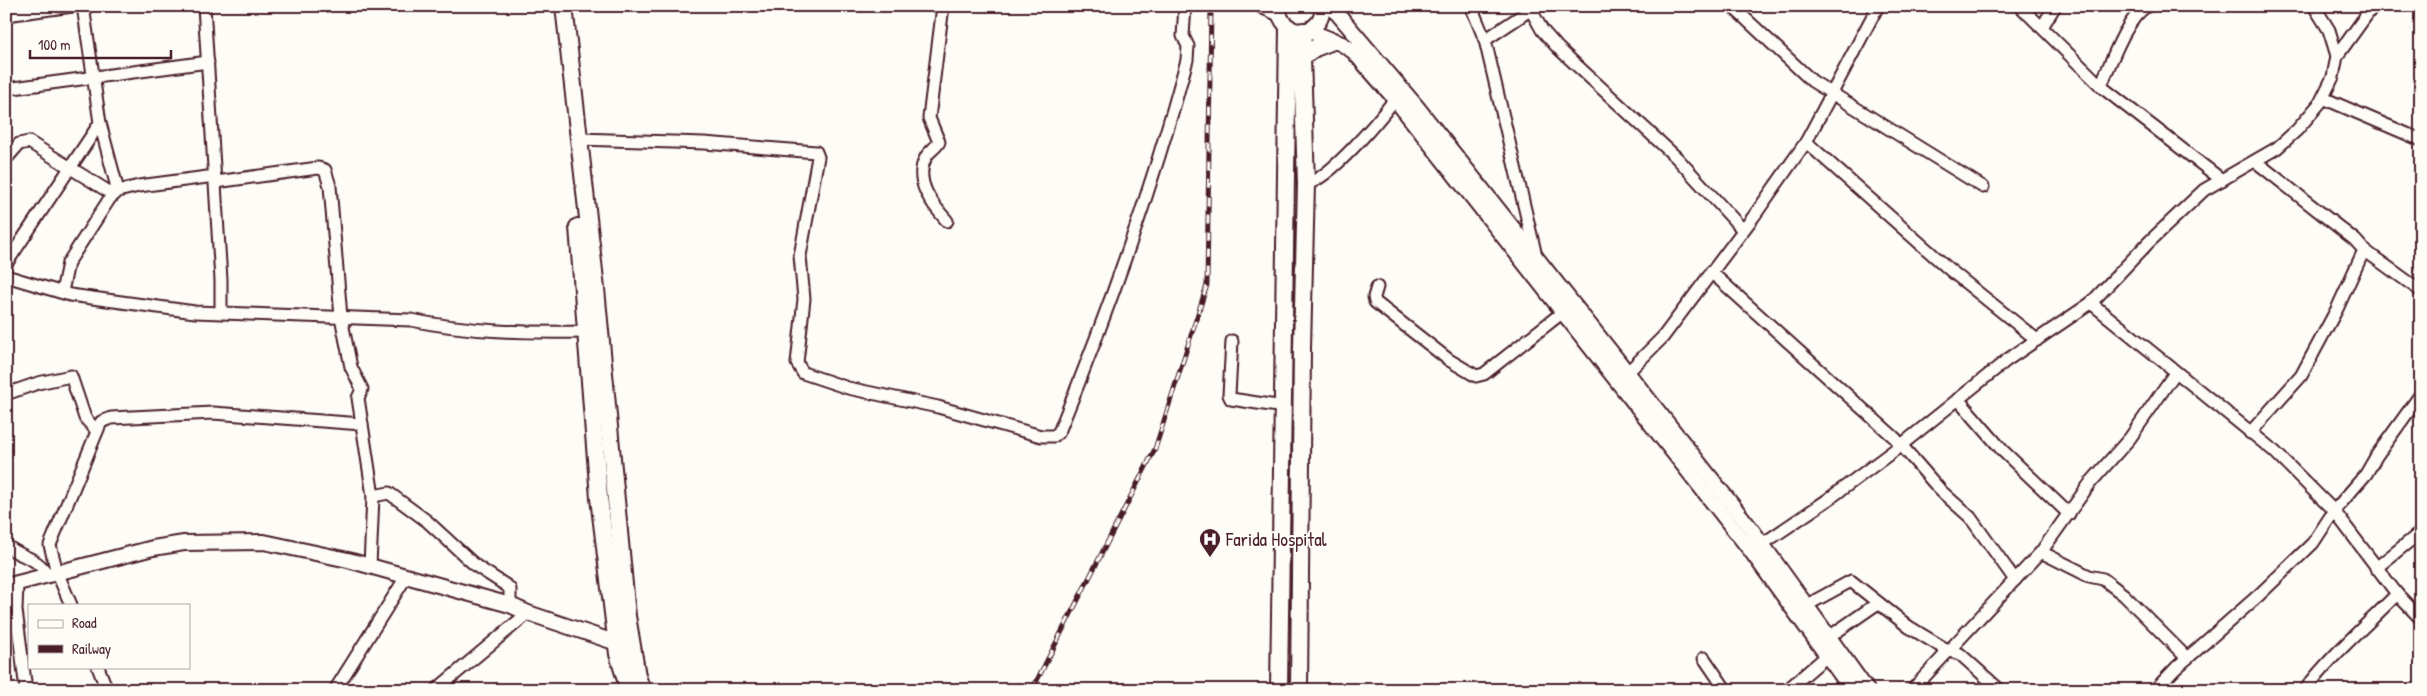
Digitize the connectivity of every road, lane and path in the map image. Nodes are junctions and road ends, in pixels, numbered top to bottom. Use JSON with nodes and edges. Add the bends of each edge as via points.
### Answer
{"nodes":[{"id":1,"x":73,"y":6,"type":"edge"},
{"id":2,"x":83,"y":6,"type":"edge"},
{"id":3,"x":204,"y":6,"type":"edge"},
{"id":4,"x":554,"y":6,"type":"edge"},
{"id":5,"x":564,"y":6,"type":"edge"},
{"id":6,"x":943,"y":6,"type":"edge"},
{"id":7,"x":1185,"y":6,"type":"edge"},
{"id":8,"x":1262,"y":6,"type":"edge"},
{"id":9,"x":1322,"y":6,"type":"edge"},
{"id":10,"x":1329,"y":6,"type":"edge"},
{"id":11,"x":1471,"y":6,"type":"edge"},
{"id":12,"x":1732,"y":6,"type":"edge"},
{"id":13,"x":1878,"y":6,"type":"edge"},
{"id":14,"x":2020,"y":6,"type":"edge"},
{"id":15,"x":2054,"y":6,"type":"edge"},
{"id":16,"x":2147,"y":6,"type":"edge"},
{"id":17,"x":2314,"y":6,"type":"edge"},
{"id":18,"x":2373,"y":6,"type":"edge"},
{"id":19,"x":1533,"y":8,"type":"edge"},
{"id":20,"x":1278,"y":9,"type":"edge"},
{"id":21,"x":6,"y":15,"type":"edge"},
{"id":22,"x":2042,"y":27,"type":"junction"},
{"id":23,"x":1300,"y":29,"type":"junction"},
{"id":24,"x":1485,"y":40,"type":"junction"},
{"id":25,"x":1333,"y":41,"type":"junction"},
{"id":26,"x":2337,"y":56,"type":"junction"},
{"id":27,"x":1302,"y":57,"type":"junction"},
{"id":28,"x":208,"y":62,"type":"junction"},
{"id":29,"x":93,"y":77,"type":"junction"},
{"id":30,"x":2101,"y":85,"type":"junction"},
{"id":31,"x":6,"y":89,"type":"edge"},
{"id":32,"x":1832,"y":94,"type":"junction"},
{"id":33,"x":2323,"y":98,"type":"junction"},
{"id":34,"x":1395,"y":99,"type":"junction"},
{"id":35,"x":100,"y":123,"type":"junction"},
{"id":36,"x":579,"y":139,"type":"junction"},
{"id":37,"x":2421,"y":140,"type":"edge"},
{"id":38,"x":1806,"y":142,"type":"junction"},
{"id":39,"x":6,"y":159,"type":"edge"},
{"id":40,"x":2255,"y":161,"type":"junction"},
{"id":41,"x":70,"y":168,"type":"junction"},
{"id":42,"x":215,"y":179,"type":"junction"},
{"id":43,"x":2222,"y":180,"type":"junction"},
{"id":44,"x":1306,"y":184,"type":"junction"},
{"id":45,"x":1983,"y":187,"type":"dead end"},
{"id":46,"x":116,"y":193,"type":"junction"},
{"id":47,"x":947,"y":221,"type":"dead end"},
{"id":48,"x":1743,"y":230,"type":"junction"},
{"id":49,"x":2364,"y":250,"type":"junction"},
{"id":50,"x":1536,"y":257,"type":"junction"},
{"id":51,"x":6,"y":264,"type":"edge"},
{"id":52,"x":1711,"y":272,"type":"junction"},
{"id":53,"x":8,"y":276,"type":"edge"},
{"id":54,"x":1377,"y":287,"type":"dead end"},
{"id":55,"x":6,"y":289,"type":"edge"},
{"id":56,"x":2421,"y":291,"type":"edge"},
{"id":57,"x":62,"y":292,"type":"junction"},
{"id":58,"x":2090,"y":303,"type":"junction"},
{"id":59,"x":221,"y":312,"type":"junction"},
{"id":60,"x":1563,"y":312,"type":"junction"},
{"id":61,"x":341,"y":317,"type":"junction"},
{"id":62,"x":586,"y":332,"type":"junction"},
{"id":63,"x":2036,"y":340,"type":"junction"},
{"id":64,"x":1232,"y":342,"type":"dead end"},
{"id":65,"x":1627,"y":373,"type":"junction"},
{"id":66,"x":2175,"y":373,"type":"junction"},
{"id":67,"x":6,"y":394,"type":"edge"},
{"id":68,"x":2421,"y":394,"type":"edge"},
{"id":69,"x":1958,"y":398,"type":"junction"},
{"id":70,"x":1284,"y":406,"type":"junction"},
{"id":71,"x":2407,"y":414,"type":"junction"},
{"id":72,"x":2421,"y":414,"type":"edge"},
{"id":73,"x":362,"y":424,"type":"junction"},
{"id":74,"x":97,"y":431,"type":"junction"},
{"id":75,"x":2250,"y":432,"type":"junction"},
{"id":76,"x":1900,"y":446,"type":"junction"},
{"id":77,"x":373,"y":496,"type":"junction"},
{"id":78,"x":607,"y":498,"type":"junction"},
{"id":79,"x":2334,"y":511,"type":"junction"},
{"id":80,"x":2069,"y":514,"type":"junction"},
{"id":81,"x":2421,"y":532,"type":"edge"},
{"id":82,"x":6,"y":545,"type":"edge"},
{"id":83,"x":1757,"y":548,"type":"junction"},
{"id":84,"x":2041,"y":552,"type":"junction"},
{"id":85,"x":370,"y":566,"type":"junction"},
{"id":86,"x":2376,"y":568,"type":"junction"},
{"id":87,"x":52,"y":574,"type":"junction"},
{"id":88,"x":406,"y":577,"type":"junction"},
{"id":89,"x":2015,"y":580,"type":"junction"},
{"id":90,"x":11,"y":585,"type":"edge"},
{"id":91,"x":2397,"y":594,"type":"junction"},
{"id":92,"x":1878,"y":603,"type":"junction"},
{"id":93,"x":70,"y":604,"type":"edge"},
{"id":94,"x":510,"y":605,"type":"junction"},
{"id":95,"x":1807,"y":605,"type":"junction"},
{"id":96,"x":528,"y":613,"type":"junction"},
{"id":97,"x":2421,"y":618,"type":"edge"},
{"id":98,"x":1829,"y":636,"type":"junction"},
{"id":99,"x":617,"y":644,"type":"junction"},
{"id":100,"x":1947,"y":650,"type":"junction"},
{"id":101,"x":1828,"y":656,"type":"junction"},
{"id":102,"x":1704,"y":658,"type":"dead end"},
{"id":103,"x":2187,"y":658,"type":"junction"},
{"id":104,"x":98,"y":668,"type":"edge"},
{"id":105,"x":1919,"y":686,"type":"edge"},
{"id":106,"x":26,"y":690,"type":"edge"},
{"id":107,"x":107,"y":690,"type":"edge"},
{"id":108,"x":334,"y":690,"type":"edge"},
{"id":109,"x":436,"y":690,"type":"edge"},
{"id":110,"x":629,"y":690,"type":"edge"},
{"id":111,"x":642,"y":690,"type":"edge"},
{"id":112,"x":1279,"y":690,"type":"edge"},
{"id":113,"x":1299,"y":690,"type":"edge"},
{"id":114,"x":1726,"y":690,"type":"edge"},
{"id":115,"x":1787,"y":690,"type":"edge"},
{"id":116,"x":1852,"y":690,"type":"edge"},
{"id":117,"x":1867,"y":690,"type":"edge"},
{"id":118,"x":1912,"y":690,"type":"edge"},
{"id":119,"x":1930,"y":690,"type":"edge"},
{"id":120,"x":2000,"y":690,"type":"edge"},
{"id":121,"x":2155,"y":690,"type":"edge"},
{"id":122,"x":2305,"y":690,"type":"edge"}],
"edges":[{"from":1,"to":21,"type":"street"},
{"from":2,"to":29,"type":"street"},
{"from":3,"to":28,"type":"street"},
{"from":4,"to":62,"type":"main road"},
{"from":5,"to":36,"type":"main road"},
{"from":6,"to":47,"type":"street","via":[[929,118],[939,142],[926,157],[923,184],[930,200]]},
{"from":7,"to":36,"type":"street","via":[[1183,36],[1188,46],[1188,60],[1165,141],[1102,326],[1059,432],[1054,436],[1040,436],[938,407],[848,388],[802,373],[797,363],[804,299],[800,256],[818,157],[816,152],[704,143]]},
{"from":8,"to":20,"type":"street"},
{"from":9,"to":23,"type":"street","via":[[1315,26]]},
{"from":10,"to":50,"type":"street","via":[[1417,107]]},
{"from":11,"to":24,"type":"street"},
{"from":12,"to":32,"type":"street","via":[[1812,81]]},
{"from":13,"to":32,"type":"street"},
{"from":14,"to":22,"type":"street"},
{"from":15,"to":22,"type":"street"},
{"from":16,"to":30,"type":"street","via":[[2119,43]]},
{"from":17,"to":26,"type":"street","via":[[2329,30]]},
{"from":18,"to":26,"type":"street"},
{"from":19,"to":24,"type":"street"},
{"from":19,"to":48,"type":"street","via":[[1542,30],[1558,48],[1677,158]]},
{"from":20,"to":23,"type":"street","via":[[1282,21]]},
{"from":22,"to":30,"type":"street"},
{"from":23,"to":25,"type":"street"},
{"from":23,"to":27,"type":"main road"},
{"from":23,"to":70,"type":"main road"},
{"from":24,"to":50,"type":"street"},
{"from":25,"to":27,"type":"main road"},
{"from":25,"to":34,"type":"street","via":[[1353,51]]},
{"from":26,"to":33,"type":"street","via":[[2334,77]]},
{"from":27,"to":44,"type":"main road"},
{"from":28,"to":29,"type":"street"},
{"from":28,"to":42,"type":"street"},
{"from":29,"to":31,"type":"street"},
{"from":29,"to":35,"type":"street"},
{"from":30,"to":43,"type":"street"},
{"from":32,"to":38,"type":"street"},
{"from":32,"to":45,"type":"street"},
{"from":33,"to":37,"type":"street"},
{"from":33,"to":40,"type":"street","via":[[2297,130],[2266,157]]},
{"from":34,"to":44,"type":"street","via":[[1332,169],[1314,183]]},
{"from":34,"to":60,"type":"street"},
{"from":35,"to":41,"type":"street"},
{"from":35,"to":46,"type":"street"},
{"from":36,"to":78,"type":"main road"},
{"from":38,"to":48,"type":"street"},
{"from":38,"to":63,"type":"street","via":[[1950,270]]},
{"from":39,"to":41,"type":"street","via":[[19,144],[29,142]]},
{"from":40,"to":43,"type":"street"},
{"from":40,"to":49,"type":"street"},
{"from":41,"to":46,"type":"street"},
{"from":41,"to":51,"type":"street"},
{"from":42,"to":46,"type":"street","via":[[139,186]]},
{"from":42,"to":59,"type":"street"},
{"from":42,"to":61,"type":"street","via":[[318,168],[325,170],[330,186]]},
{"from":43,"to":58,"type":"street","via":[[2204,190],[2178,214]]},
{"from":44,"to":113,"type":"main road"},
{"from":46,"to":57,"type":"street","via":[[68,262]]},
{"from":48,"to":52,"type":"street"},
{"from":49,"to":56,"type":"street"},
{"from":49,"to":75,"type":"street","via":[[2338,309],[2300,376]]},
{"from":50,"to":65,"type":"street"},
{"from":52,"to":65,"type":"street","via":[[1663,337]]},
{"from":52,"to":76,"type":"street"},
{"from":53,"to":55,"type":"street"},
{"from":53,"to":57,"type":"street"},
{"from":54,"to":60,"type":"street","via":[[1375,302],[1449,360],[1476,376],[1484,374]]},
{"from":57,"to":59,"type":"street","via":[[195,312]]},
{"from":58,"to":63,"type":"street"},
{"from":58,"to":66,"type":"street"},
{"from":59,"to":61,"type":"street"},
{"from":60,"to":83,"type":"street"},
{"from":61,"to":62,"type":"street","via":[[411,320],[437,326],[496,331]]},
{"from":61,"to":73,"type":"street","via":[[351,367],[362,389],[358,398]]},
{"from":62,"to":78,"type":"main road"},
{"from":63,"to":69,"type":"street"},
{"from":64,"to":70,"type":"street","via":[[1231,399]]},
{"from":65,"to":83,"type":"street"},
{"from":66,"to":75,"type":"street"},
{"from":66,"to":80,"type":"street","via":[[2130,438],[2091,482]]},
{"from":67,"to":74,"type":"street","via":[[71,376],[85,418]]},
{"from":68,"to":71,"type":"street"},
{"from":69,"to":76,"type":"street"},
{"from":69,"to":80,"type":"street","via":[[2003,451]]},
{"from":70,"to":112,"type":"main road"},
{"from":71,"to":72,"type":"street"},
{"from":71,"to":79,"type":"street","via":[[2366,474]]},
{"from":73,"to":74,"type":"street","via":[[213,413],[110,418],[101,422]]},
{"from":73,"to":77,"type":"street"},
{"from":74,"to":87,"type":"street","via":[[52,536]]},
{"from":75,"to":79,"type":"street","via":[[2274,451]]},
{"from":76,"to":83,"type":"street"},
{"from":76,"to":89,"type":"street","via":[[1970,517]]},
{"from":77,"to":85,"type":"street"},
{"from":77,"to":94,"type":"street","via":[[390,493],[427,521],[476,566],[507,586]]},
{"from":78,"to":99,"type":"main road","via":[[603,531]]},
{"from":78,"to":111,"type":"main road","via":[[619,526],[627,616]]},
{"from":79,"to":86,"type":"street"},
{"from":79,"to":103,"type":"street","via":[[2313,543]]},
{"from":80,"to":84,"type":"street"},
{"from":81,"to":86,"type":"street"},
{"from":82,"to":87,"type":"street","via":[[35,560]]},
{"from":83,"to":95,"type":"street"},
{"from":83,"to":101,"type":"street"},
{"from":84,"to":89,"type":"street"},
{"from":84,"to":103,"type":"street","via":[[2103,580],[2124,595]]},
{"from":85,"to":87,"type":"street","via":[[264,542],[184,543]]},
{"from":85,"to":88,"type":"street"},
{"from":86,"to":91,"type":"street"},
{"from":87,"to":90,"type":"street"},
{"from":87,"to":93,"type":"street"},
{"from":88,"to":94,"type":"street"},
{"from":88,"to":108,"type":"street"},
{"from":89,"to":100,"type":"street"},
{"from":90,"to":106,"type":"street"},
{"from":91,"to":97,"type":"street"},
{"from":91,"to":122,"type":"street","via":[[2329,660]]},
{"from":92,"to":95,"type":"street","via":[[1851,581]]},
{"from":92,"to":98,"type":"street"},
{"from":92,"to":100,"type":"street"},
{"from":94,"to":96,"type":"street"},
{"from":95,"to":98,"type":"street"},
{"from":96,"to":99,"type":"street"},
{"from":96,"to":109,"type":"street"},
{"from":98,"to":117,"type":"street"},
{"from":99,"to":110,"type":"main road"},
{"from":100,"to":105,"type":"street"},
{"from":100,"to":120,"type":"street","via":[[1960,654]]},
{"from":101,"to":115,"type":"street"},
{"from":101,"to":116,"type":"street"},
{"from":102,"to":114,"type":"street"},
{"from":103,"to":121,"type":"street"},
{"from":104,"to":107,"type":"street"},
{"from":105,"to":118,"type":"street"},
{"from":105,"to":119,"type":"street"}]}
